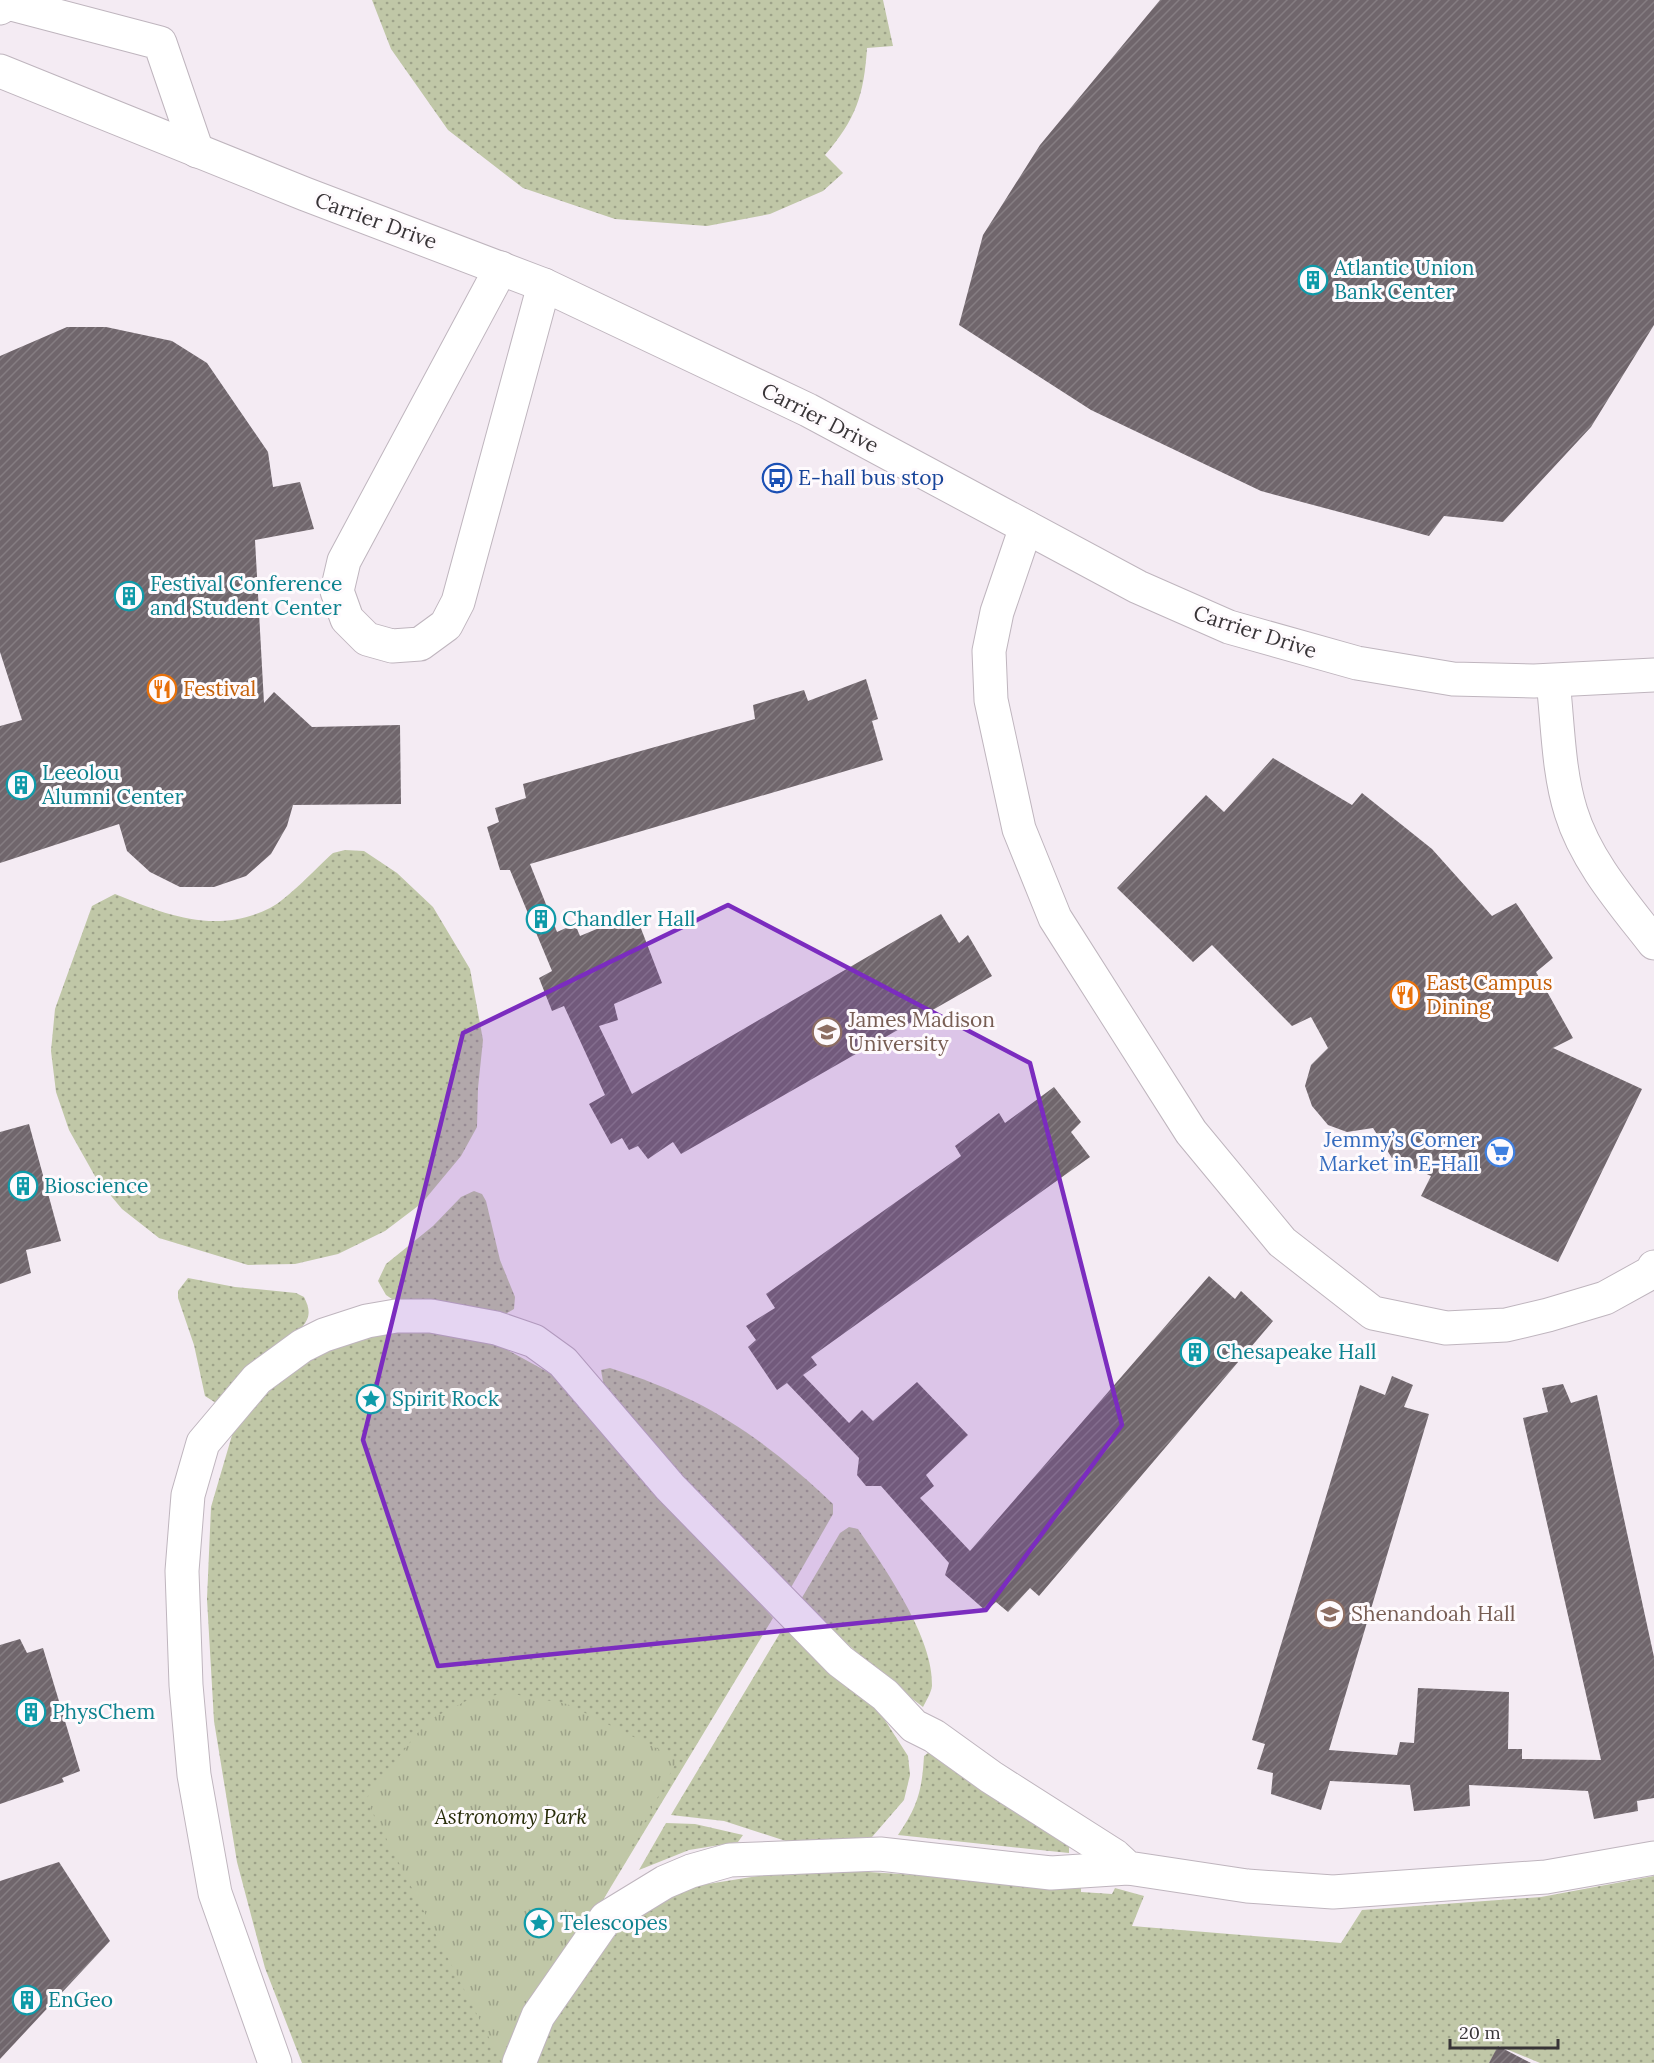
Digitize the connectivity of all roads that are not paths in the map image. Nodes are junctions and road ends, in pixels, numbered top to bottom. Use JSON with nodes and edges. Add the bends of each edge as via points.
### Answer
{"nodes":[{"id":1,"x":0,"y":8,"type":"edge"},
{"id":2,"x":0,"y":70,"type":"edge"},
{"id":3,"x":197,"y":151,"type":"junction"},
{"id":4,"x":501,"y":268,"type":"junction"},
{"id":5,"x":544,"y":285,"type":"junction"},
{"id":6,"x":1026,"y":527,"type":"junction"},
{"id":7,"x":1654,"y":675,"type":"edge"},
{"id":8,"x":1553,"y":681,"type":"junction"},
{"id":9,"x":1654,"y":943,"type":"edge"},
{"id":10,"x":1654,"y":1267,"type":"edge"},
{"id":11,"x":1654,"y":1858,"type":"edge"},
{"id":12,"x":1128,"y":1868,"type":"junction"},
{"id":13,"x":274,"y":2063,"type":"edge"},
{"id":14,"x":519,"y":2063,"type":"edge"}],
"edges":[{"from":1,"to":3,"type":"street","via":[[8,3],[160,43]]},
{"from":2,"to":3,"type":"street","name":"Carrier Drive"},
{"from":3,"to":4,"type":"street","name":"Carrier Drive"},
{"from":4,"to":5,"type":"street","name":"Carrier Drive"},
{"from":4,"to":5,"type":"street","via":[[344,561],[337,591],[348,619],[367,639],[392,646],[420,644],[446,625],[458,602]]},
{"from":5,"to":6,"type":"street","name":"Carrier Drive","via":[[808,410]]},
{"from":6,"to":8,"type":"street","name":"Carrier Drive","via":[[1182,608],[1277,643],[1432,676]]},
{"from":6,"to":10,"type":"street","via":[[997,612],[989,651],[991,700],[1018,829],[1055,918],[1191,1132],[1282,1242],[1373,1313],[1446,1328],[1506,1325],[1548,1315],[1605,1298],[1652,1272]]},
{"from":7,"to":8,"type":"street","name":"Carrier Drive"},
{"from":8,"to":9,"type":"street","via":[[1571,813],[1582,841]]},
{"from":11,"to":12,"type":"street","via":[[1546,1877],[1333,1892],[1247,1886]]},
{"from":12,"to":13,"type":"street","via":[[914,1726],[885,1695],[840,1662],[670,1487],[562,1362],[534,1341],[495,1328],[430,1316],[368,1321],[302,1346],[256,1379],[203,1443],[188,1495],[182,1571],[194,1775],[215,1893]]},
{"from":12,"to":14,"type":"street","via":[[1051,1873],[880,1854],[730,1860],[691,1871],[664,1882],[606,1918],[538,2016]]}]}
